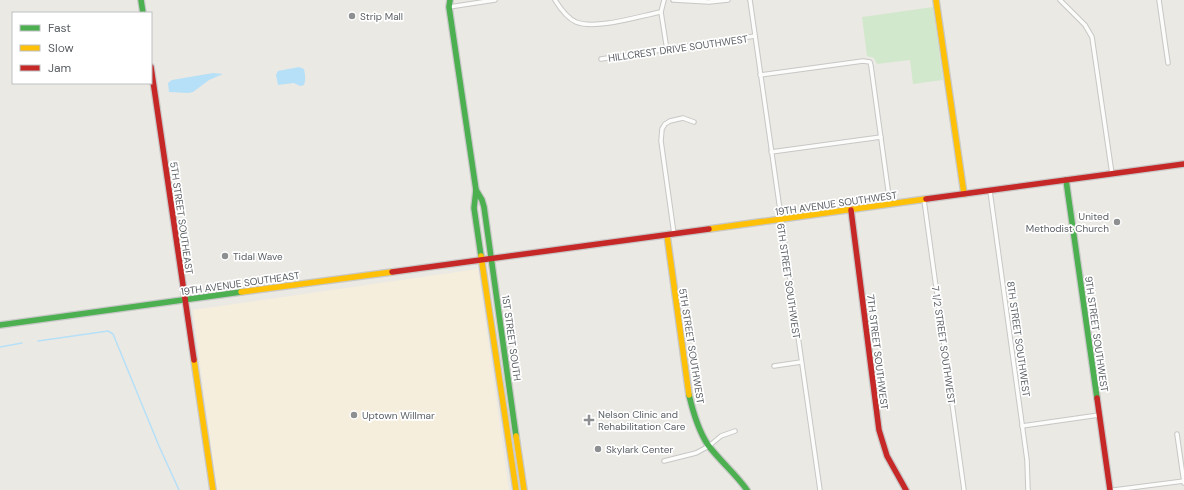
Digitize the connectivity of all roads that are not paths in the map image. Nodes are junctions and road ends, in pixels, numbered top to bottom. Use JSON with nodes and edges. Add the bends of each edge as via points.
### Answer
{"nodes":[{"id":1,"x":141,"y":0,"type":"edge"},
{"id":2,"x":445,"y":0,"type":"edge"},
{"id":3,"x":450,"y":0,"type":"edge"},
{"id":4,"x":495,"y":0,"type":"edge"},
{"id":5,"x":555,"y":0,"type":"edge"},
{"id":6,"x":664,"y":0,"type":"edge"},
{"id":7,"x":673,"y":0,"type":"edge"},
{"id":8,"x":721,"y":0,"type":"edge"},
{"id":9,"x":728,"y":0,"type":"edge"},
{"id":10,"x":750,"y":0,"type":"edge"},
{"id":11,"x":936,"y":0,"type":"edge"},
{"id":12,"x":1060,"y":0,"type":"edge"},
{"id":13,"x":1159,"y":0,"type":"edge"},
{"id":14,"x":449,"y":7,"type":"junction"},
{"id":15,"x":143,"y":12,"type":"edge"},
{"id":16,"x":661,"y":12,"type":"junction"},
{"id":17,"x":755,"y":36,"type":"junction"},
{"id":18,"x":667,"y":50,"type":"junction"},
{"id":19,"x":602,"y":59,"type":"dead end"},
{"id":20,"x":1168,"y":63,"type":"dead end"},
{"id":21,"x":152,"y":74,"type":"edge"},
{"id":22,"x":760,"y":75,"type":"junction"},
{"id":23,"x":694,"y":122,"type":"dead end"},
{"id":24,"x":881,"y":137,"type":"junction"},
{"id":25,"x":771,"y":152,"type":"junction"},
{"id":26,"x":1184,"y":164,"type":"edge"},
{"id":27,"x":1112,"y":174,"type":"junction"},
{"id":28,"x":1066,"y":180,"type":"junction"},
{"id":29,"x":476,"y":190,"type":"junction"},
{"id":30,"x":990,"y":191,"type":"junction"},
{"id":31,"x":964,"y":194,"type":"junction"},
{"id":32,"x":924,"y":200,"type":"junction"},
{"id":33,"x":890,"y":204,"type":"junction"},
{"id":34,"x":851,"y":210,"type":"junction"},
{"id":35,"x":780,"y":219,"type":"junction"},
{"id":36,"x":674,"y":234,"type":"junction"},
{"id":37,"x":667,"y":235,"type":"junction"},
{"id":38,"x":491,"y":259,"type":"junction"},
{"id":39,"x":482,"y":260,"type":"junction"},
{"id":40,"x":186,"y":300,"type":"junction"},
{"id":41,"x":0,"y":325,"type":"edge"},
{"id":42,"x":801,"y":362,"type":"junction"},
{"id":43,"x":774,"y":366,"type":"dead end"},
{"id":44,"x":1099,"y":415,"type":"junction"},
{"id":45,"x":1022,"y":426,"type":"junction"},
{"id":46,"x":735,"y":431,"type":"dead end"},
{"id":47,"x":1177,"y":434,"type":"dead end"},
{"id":48,"x":709,"y":446,"type":"junction"},
{"id":49,"x":664,"y":461,"type":"dead end"},
{"id":50,"x":1184,"y":482,"type":"edge"},
{"id":51,"x":213,"y":490,"type":"edge"},
{"id":52,"x":516,"y":490,"type":"edge"},
{"id":53,"x":524,"y":490,"type":"edge"},
{"id":54,"x":747,"y":490,"type":"edge"},
{"id":55,"x":820,"y":490,"type":"edge"},
{"id":56,"x":906,"y":490,"type":"edge"},
{"id":57,"x":964,"y":490,"type":"edge"},
{"id":58,"x":1028,"y":490,"type":"edge"},
{"id":59,"x":1110,"y":490,"type":"edge"},
{"id":60,"x":1114,"y":490,"type":"edge"}],
"edges":[{"from":1,"to":15,"type":"main road"},
{"from":2,"to":14,"type":"main road","name":"1ST STREET SOUTH"},
{"from":3,"to":14,"type":"main road","name":"1ST STREET SOUTH"},
{"from":4,"to":14,"type":"street"},
{"from":5,"to":16,"type":"street","via":[[567,16],[575,22],[587,24],[604,24]]},
{"from":6,"to":16,"type":"street"},
{"from":7,"to":8,"type":"street"},
{"from":8,"to":9,"type":"street"},
{"from":10,"to":17,"type":"street","name":"6TH STREET SOUTHWEST"},
{"from":11,"to":31,"type":"main road"},
{"from":12,"to":27,"type":"street","via":[[1086,25],[1092,37]]},
{"from":13,"to":20,"type":"street"},
{"from":14,"to":29,"type":"main road","name":"1ST STREET SOUTH"},
{"from":16,"to":18,"type":"street"},
{"from":17,"to":18,"type":"street","name":"HILLCREST DRIVE SOUTHWEST"},
{"from":17,"to":22,"type":"street","name":"6TH STREET SOUTHWEST"},
{"from":18,"to":19,"type":"street","name":"HILLCREST DRIVE SOUTHWEST"},
{"from":21,"to":40,"type":"main road","name":"5TH STREET SOUTHEAST"},
{"from":22,"to":24,"type":"street","via":[[868,61],[871,66]]},
{"from":22,"to":25,"type":"street","name":"6TH STREET SOUTHWEST"},
{"from":23,"to":36,"type":"street","via":[[686,118],[674,119],[665,124],[661,131]]},
{"from":24,"to":25,"type":"street"},
{"from":24,"to":33,"type":"street"},
{"from":25,"to":35,"type":"street","name":"6TH STREET SOUTHWEST"},
{"from":26,"to":27,"type":"main road","name":"19TH AVENUE SOUTHWEST"},
{"from":27,"to":28,"type":"main road","name":"19TH AVENUE SOUTHWEST"},
{"from":28,"to":30,"type":"main road","name":"19TH AVENUE SOUTHWEST"},
{"from":28,"to":44,"type":"main road","name":"9TH STREET SOUTHWEST"},
{"from":29,"to":38,"type":"main road","name":"1ST STREET SOUTH","via":[[484,207]]},
{"from":29,"to":39,"type":"main road","name":"1ST STREET SOUTH","via":[[474,208]]},
{"from":30,"to":31,"type":"main road","name":"19TH AVENUE SOUTHWEST"},
{"from":30,"to":45,"type":"street","name":"8TH STREET SOUTHWEST"},
{"from":31,"to":32,"type":"main road","name":"19TH AVENUE SOUTHWEST"},
{"from":32,"to":33,"type":"main road","name":"19TH AVENUE SOUTHWEST"},
{"from":32,"to":57,"type":"street","name":"7 1/2 STREET SOUTHWEST"},
{"from":33,"to":34,"type":"main road","name":"19TH AVENUE SOUTHWEST"},
{"from":34,"to":35,"type":"main road","name":"19TH AVENUE SOUTHWEST"},
{"from":34,"to":56,"type":"main road","name":"7TH STREET SOUTHWEST","via":[[879,430],[887,456]]},
{"from":35,"to":36,"type":"main road","name":"19TH AVENUE SOUTHWEST"},
{"from":35,"to":42,"type":"street","name":"6TH STREET SOUTHWEST"},
{"from":36,"to":37,"type":"main road","name":"19TH AVENUE SOUTHWEST"},
{"from":37,"to":38,"type":"main road","name":"19TH AVENUE SOUTHWEST"},
{"from":37,"to":48,"type":"main road","name":"5TH STREET SOUTHWEST","via":[[690,400],[696,421]]},
{"from":38,"to":39,"type":"main road","name":"19TH AVENUE SOUTHEAST"},
{"from":38,"to":53,"type":"main road","name":"1ST STREET SOUTH"},
{"from":39,"to":40,"type":"main road","name":"19TH AVENUE SOUTHEAST"},
{"from":39,"to":52,"type":"main road","name":"1ST STREET SOUTH"},
{"from":40,"to":41,"type":"main road","name":"19TH AVENUE SOUTHEAST"},
{"from":40,"to":51,"type":"main road","name":"5TH STREET SOUTHEAST"},
{"from":42,"to":43,"type":"street"},
{"from":42,"to":55,"type":"street","name":"6TH STREET SOUTHWEST"},
{"from":44,"to":45,"type":"street"},
{"from":44,"to":59,"type":"main road","name":"9TH STREET SOUTHWEST"},
{"from":45,"to":58,"type":"street","name":"8TH STREET SOUTHWEST"},
{"from":46,"to":48,"type":"street","via":[[721,436]]},
{"from":47,"to":50,"type":"street"},
{"from":48,"to":49,"type":"street","via":[[690,455]]},
{"from":48,"to":54,"type":"main road","name":"5TH STREET SOUTHWEST"},
{"from":50,"to":60,"type":"street"}]}
